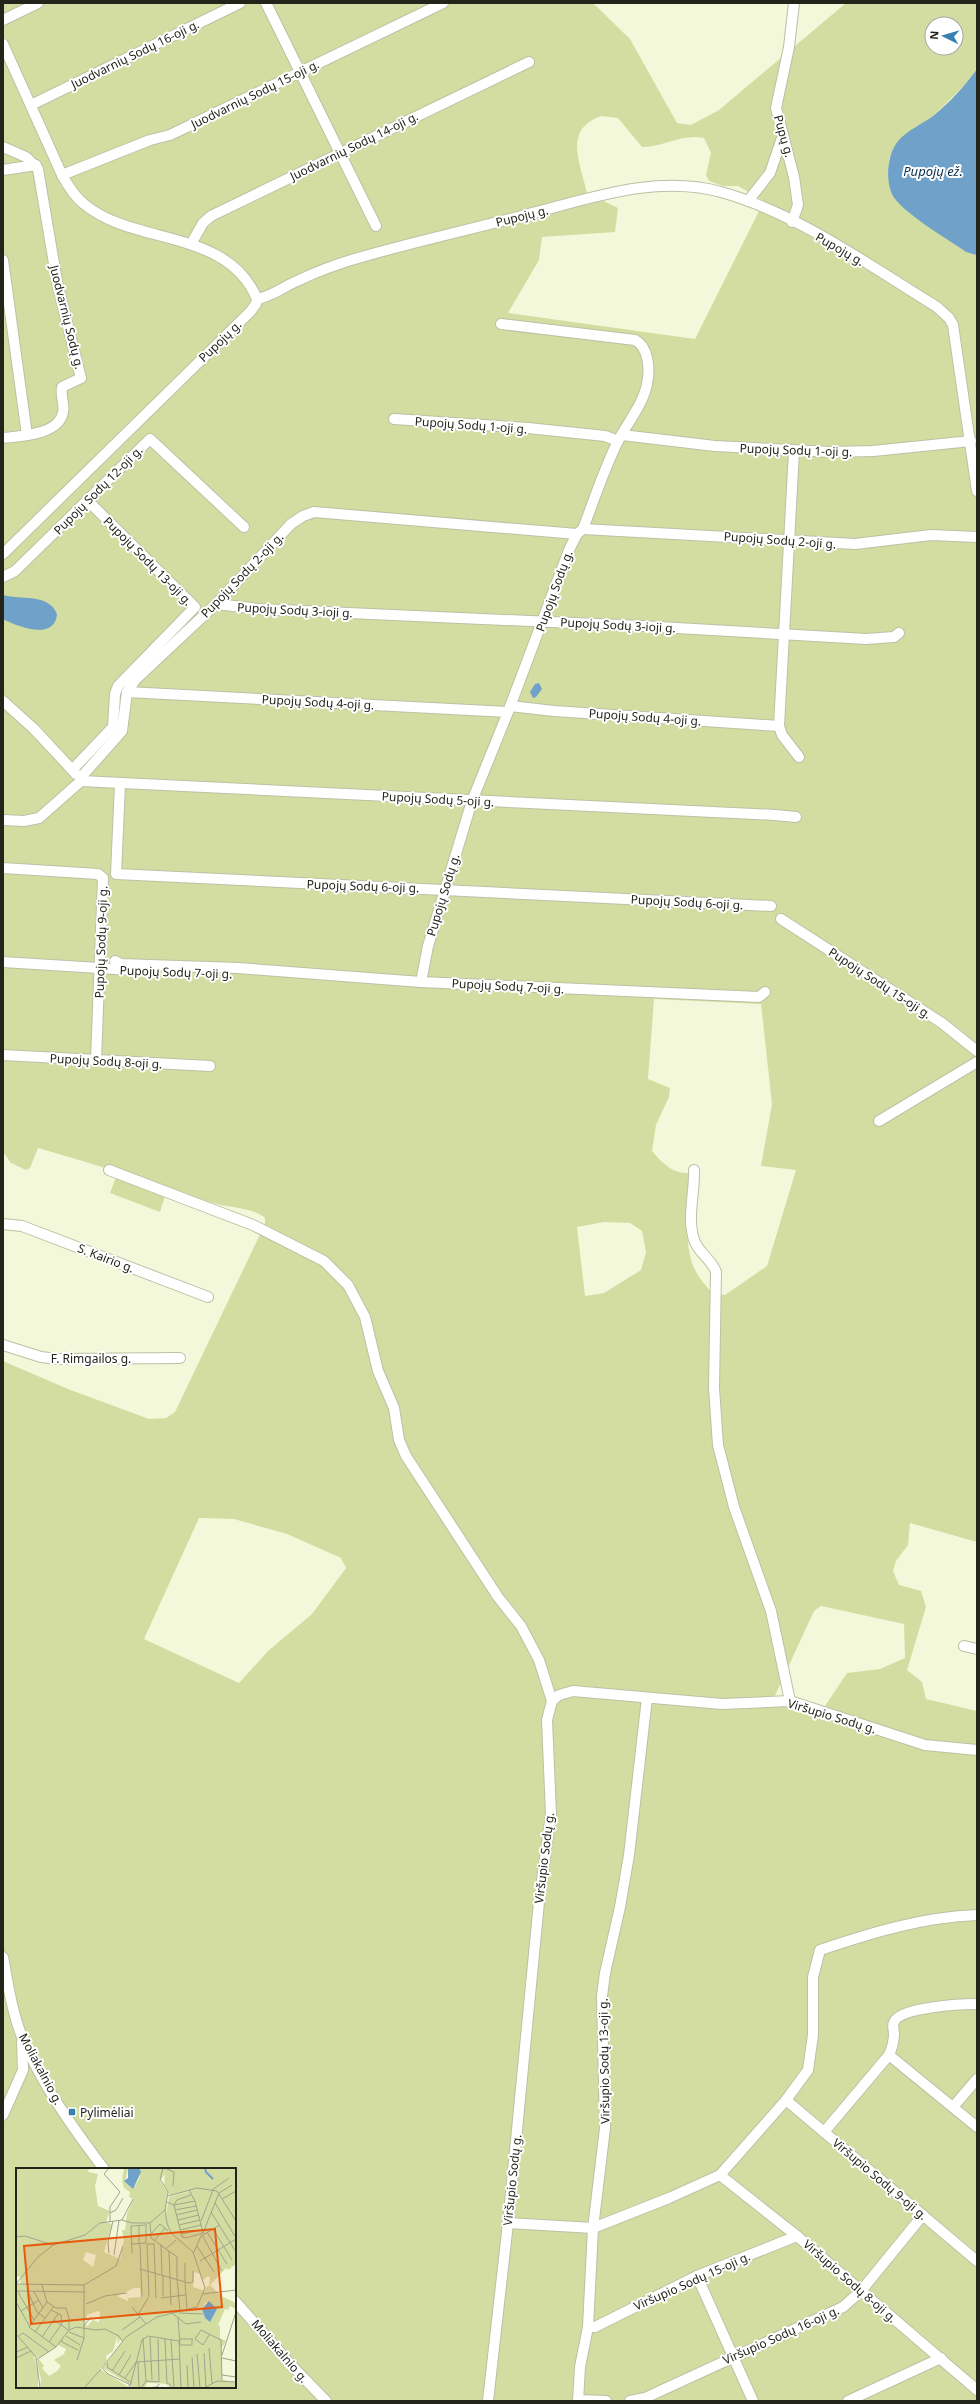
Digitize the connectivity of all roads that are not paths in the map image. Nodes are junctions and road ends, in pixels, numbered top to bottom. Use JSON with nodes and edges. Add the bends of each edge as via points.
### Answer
{"nodes":[{"id":1,"x":38,"y":3,"type":"edge"},
{"id":2,"x":240,"y":3,"type":"edge"},
{"id":3,"x":266,"y":3,"type":"edge"},
{"id":4,"x":443,"y":3,"type":"edge"},
{"id":5,"x":794,"y":3,"type":"edge"},
{"id":6,"x":3,"y":20,"type":"edge"},
{"id":7,"x":3,"y":44,"type":"edge"},
{"id":8,"x":529,"y":62,"type":"dead end"},
{"id":9,"x":300,"y":72,"type":"junction"},
{"id":10,"x":31,"y":105,"type":"junction"},
{"id":11,"x":783,"y":135,"type":"junction"},
{"id":12,"x":3,"y":147,"type":"edge"},
{"id":13,"x":339,"y":153,"type":"junction"},
{"id":14,"x":36,"y":165,"type":"junction"},
{"id":15,"x":3,"y":170,"type":"edge"},
{"id":16,"x":62,"y":175,"type":"junction"},
{"id":17,"x":748,"y":201,"type":"junction"},
{"id":18,"x":792,"y":222,"type":"junction"},
{"id":19,"x":376,"y":226,"type":"dead end"},
{"id":20,"x":191,"y":244,"type":"junction"},
{"id":21,"x":3,"y":260,"type":"edge"},
{"id":22,"x":257,"y":299,"type":"junction"},
{"id":23,"x":500,"y":324,"type":"dead end"},
{"id":24,"x":394,"y":420,"type":"dead end"},
{"id":25,"x":27,"y":435,"type":"junction"},
{"id":26,"x":3,"y":438,"type":"edge"},
{"id":27,"x":620,"y":438,"type":"junction"},
{"id":28,"x":971,"y":441,"type":"junction"},
{"id":29,"x":794,"y":452,"type":"junction"},
{"id":30,"x":977,"y":491,"type":"edge"},
{"id":31,"x":88,"y":502,"type":"junction"},
{"id":32,"x":244,"y":527,"type":"dead end"},
{"id":33,"x":580,"y":532,"type":"junction"},
{"id":34,"x":977,"y":537,"type":"edge"},
{"id":35,"x":788,"y":540,"type":"junction"},
{"id":36,"x":3,"y":554,"type":"edge"},
{"id":37,"x":3,"y":577,"type":"edge"},
{"id":38,"x":216,"y":604,"type":"junction"},
{"id":39,"x":543,"y":622,"type":"junction"},
{"id":40,"x":899,"y":633,"type":"dead end"},
{"id":41,"x":784,"y":635,"type":"junction"},
{"id":42,"x":127,"y":692,"type":"junction"},
{"id":43,"x":3,"y":701,"type":"edge"},
{"id":44,"x":509,"y":709,"type":"junction"},
{"id":45,"x":779,"y":726,"type":"junction"},
{"id":46,"x":799,"y":757,"type":"dead end"},
{"id":47,"x":73,"y":769,"type":"junction"},
{"id":48,"x":81,"y":781,"type":"junction"},
{"id":49,"x":120,"y":784,"type":"junction"},
{"id":50,"x":472,"y":801,"type":"junction"},
{"id":51,"x":796,"y":817,"type":"dead end"},
{"id":52,"x":3,"y":820,"type":"edge"},
{"id":53,"x":3,"y":868,"type":"edge"},
{"id":54,"x":444,"y":889,"type":"junction"},
{"id":55,"x":771,"y":906,"type":"dead end"},
{"id":56,"x":781,"y":919,"type":"dead end"},
{"id":57,"x":116,"y":961,"type":"dead end"},
{"id":58,"x":3,"y":962,"type":"edge"},
{"id":59,"x":100,"y":969,"type":"junction"},
{"id":60,"x":250,"y":969,"type":"junction"},
{"id":61,"x":421,"y":982,"type":"junction"},
{"id":62,"x":765,"y":992,"type":"dead end"},
{"id":63,"x":977,"y":1051,"type":"edge"},
{"id":64,"x":3,"y":1055,"type":"edge"},
{"id":65,"x":96,"y":1060,"type":"junction"},
{"id":66,"x":977,"y":1062,"type":"edge"},
{"id":67,"x":210,"y":1066,"type":"dead end"},
{"id":68,"x":879,"y":1121,"type":"dead end"},
{"id":69,"x":109,"y":1170,"type":"dead end"},
{"id":70,"x":694,"y":1170,"type":"dead end"},
{"id":71,"x":3,"y":1224,"type":"edge"},
{"id":72,"x":208,"y":1297,"type":"dead end"},
{"id":73,"x":3,"y":1345,"type":"edge"},
{"id":74,"x":180,"y":1358,"type":"dead end"},
{"id":75,"x":964,"y":1646,"type":"dead end"},
{"id":76,"x":977,"y":1649,"type":"edge"},
{"id":77,"x":647,"y":1698,"type":"junction"},
{"id":78,"x":552,"y":1701,"type":"junction"},
{"id":79,"x":790,"y":1701,"type":"junction"},
{"id":80,"x":977,"y":1750,"type":"edge"},
{"id":81,"x":977,"y":1915,"type":"edge"},
{"id":82,"x":3,"y":1957,"type":"edge"},
{"id":83,"x":977,"y":2004,"type":"edge"},
{"id":84,"x":22,"y":2036,"type":"junction"},
{"id":85,"x":889,"y":2055,"type":"junction"},
{"id":86,"x":23,"y":2070,"type":"junction"},
{"id":87,"x":40,"y":2072,"type":"junction"},
{"id":88,"x":977,"y":2079,"type":"edge"},
{"id":89,"x":786,"y":2100,"type":"junction"},
{"id":90,"x":954,"y":2107,"type":"junction"},
{"id":91,"x":3,"y":2115,"type":"edge"},
{"id":92,"x":977,"y":2127,"type":"edge"},
{"id":93,"x":824,"y":2132,"type":"junction"},
{"id":94,"x":103,"y":2168,"type":"edge"},
{"id":95,"x":720,"y":2175,"type":"junction"},
{"id":96,"x":923,"y":2215,"type":"junction"},
{"id":97,"x":508,"y":2223,"type":"junction"},
{"id":98,"x":593,"y":2228,"type":"junction"},
{"id":99,"x":797,"y":2236,"type":"junction"},
{"id":100,"x":977,"y":2261,"type":"edge"},
{"id":101,"x":697,"y":2276,"type":"junction"},
{"id":102,"x":861,"y":2291,"type":"junction"},
{"id":103,"x":236,"y":2302,"type":"edge"},
{"id":104,"x":588,"y":2327,"type":"junction"},
{"id":105,"x":734,"y":2357,"type":"junction"},
{"id":106,"x":941,"y":2358,"type":"junction"},
{"id":107,"x":977,"y":2390,"type":"edge"},
{"id":108,"x":578,"y":2400,"type":"edge"},
{"id":109,"x":326,"y":2401,"type":"edge"},
{"id":110,"x":488,"y":2401,"type":"edge"},
{"id":111,"x":606,"y":2401,"type":"edge"},
{"id":112,"x":630,"y":2401,"type":"edge"},
{"id":113,"x":753,"y":2401,"type":"edge"},
{"id":114,"x":848,"y":2401,"type":"edge"}],
"edges":[{"from":1,"to":6,"type":"street"},
{"from":2,"to":10,"type":"street","name":"Juodvarnių Sodų 16-oji g."},
{"from":3,"to":9,"type":"street"},
{"from":4,"to":9,"type":"street","name":"Juodvarnių Sodų 15-oji g."},
{"from":5,"to":11,"type":"street","name":"Pupų g.","via":[[790,47],[776,108]]},
{"from":7,"to":10,"type":"street"},
{"from":8,"to":13,"type":"street","name":"Juodvarnių Sodų 14-oji g."},
{"from":9,"to":13,"type":"street"},
{"from":9,"to":16,"type":"street","name":"Juodvarnių Sodų 15-oji g.","via":[[170,135],[150,140]]},
{"from":10,"to":16,"type":"street"},
{"from":11,"to":17,"type":"street","via":[[770,173]]},
{"from":11,"to":18,"type":"street","name":"Pupų g.","via":[[789,150],[798,205]]},
{"from":12,"to":14,"type":"street","via":[[26,157]]},
{"from":13,"to":19,"type":"street"},
{"from":13,"to":20,"type":"street","name":"Juodvarnių Sodų 14-oji g.","via":[[211,216],[203,223]]},
{"from":14,"to":15,"type":"street"},
{"from":14,"to":25,"type":"street","name":"Juodvarnių Sodų g.","via":[[58,287],[82,378],[62,387],[63,413],[58,422],[50,428]]},
{"from":16,"to":20,"type":"street","via":[[70,190],[84,204],[102,216]]},
{"from":17,"to":18,"type":"street","name":"Pupojų g."},
{"from":17,"to":22,"type":"street","name":"Pupojų g.","via":[[693,186],[672,184],[643,187],[363,256],[296,281],[267,297]]},
{"from":18,"to":28,"type":"street","name":"Pupojų g.","via":[[846,251],[949,318],[953,325]]},
{"from":20,"to":22,"type":"street","via":[[242,272],[251,283]]},
{"from":21,"to":25,"type":"street"},
{"from":22,"to":36,"type":"street","name":"Pupojų g.","via":[[250,312]]},
{"from":23,"to":27,"type":"street","name":"Pupojų Sodų g.","via":[[626,338],[642,344],[647,361],[647,384]]},
{"from":24,"to":27,"type":"street","name":"Pupojų Sodų 1-oji g.","via":[[528,428]]},
{"from":25,"to":26,"type":"street","name":"Juodvarnių Sodų g."},
{"from":27,"to":29,"type":"street","name":"Pupojų Sodų 1-oji g."},
{"from":27,"to":33,"type":"street","name":"Pupojų Sodų g."},
{"from":28,"to":29,"type":"street","name":"Pupojų Sodų 1-oji g.","via":[[873,451]]},
{"from":28,"to":30,"type":"street","name":"Pupojų g."},
{"from":29,"to":35,"type":"street"},
{"from":31,"to":32,"type":"street","name":"Pupojų Sodų 12-oji g.","via":[[150,439]]},
{"from":31,"to":37,"type":"street","name":"Pupojų Sodų 12-oji g.","via":[[15,571]]},
{"from":31,"to":47,"type":"street","name":"Pupojų Sodų 13-oji g.","via":[[195,607],[118,686],[115,694],[113,727]]},
{"from":33,"to":35,"type":"street","name":"Pupojų Sodų 2-oji g."},
{"from":33,"to":38,"type":"street","name":"Pupojų Sodų 2-oji g.","via":[[314,512],[291,524]]},
{"from":33,"to":39,"type":"street","name":"Pupojų Sodų g.","via":[[560,572]]},
{"from":34,"to":35,"type":"street","name":"Pupojų Sodų 2-oji g.","via":[[931,535],[855,544]]},
{"from":35,"to":41,"type":"street"},
{"from":38,"to":39,"type":"street","name":"Pupojų Sodų 3-ioji g.","via":[[259,609]]},
{"from":38,"to":42,"type":"street","name":"Pupojų Sodų 2-oji g.","via":[[145,669]]},
{"from":39,"to":41,"type":"street","name":"Pupojų Sodų 3-ioji g."},
{"from":39,"to":44,"type":"street","name":"Pupojų Sodų g."},
{"from":40,"to":41,"type":"street","name":"Pupojų Sodų 3-ioji g.","via":[[894,637],[866,639]]},
{"from":41,"to":45,"type":"street"},
{"from":42,"to":44,"type":"street","name":"Pupojų Sodų 4-oji g."},
{"from":42,"to":48,"type":"street","via":[[122,731],[83,775]]},
{"from":43,"to":47,"type":"street"},
{"from":44,"to":45,"type":"street","name":"Pupojų Sodų 4-oji g."},
{"from":44,"to":50,"type":"street","name":"Pupojų Sodų g."},
{"from":45,"to":46,"type":"street","via":[[782,735]]},
{"from":47,"to":48,"type":"street"},
{"from":48,"to":49,"type":"street","name":"Pupojų Sodų 5-oji g."},
{"from":48,"to":52,"type":"street","via":[[39,818],[24,821]]},
{"from":49,"to":50,"type":"street","name":"Pupojų Sodų 5-oji g."},
{"from":49,"to":54,"type":"street","name":"Pupojų Sodų 6-oji g.","via":[[116,874]]},
{"from":50,"to":51,"type":"street","name":"Pupojų Sodų 5-oji g."},
{"from":50,"to":54,"type":"street","name":"Pupojų Sodų g."},
{"from":53,"to":59,"type":"street","name":"Pupojų Sodų 9-oji g.","via":[[100,875],[103,880]]},
{"from":54,"to":55,"type":"street","name":"Pupojų Sodų 6-oji g."},
{"from":54,"to":61,"type":"street","name":"Pupojų Sodų g."},
{"from":56,"to":63,"type":"street","name":"Pupojų Sodų 15-oji g.","via":[[942,1023]]},
{"from":57,"to":60,"type":"street","name":"Pupojų Sodų 7-oji g.","via":[[121,964]]},
{"from":58,"to":59,"type":"street","name":"Pupojų Sodų 7-oji g."},
{"from":59,"to":60,"type":"street","name":"Pupojų Sodų 7-oji g.","via":[[244,975]]},
{"from":59,"to":65,"type":"street","name":"Pupojų Sodų 9-oji g."},
{"from":60,"to":61,"type":"street","name":"Pupojų Sodų 7-oji g."},
{"from":61,"to":62,"type":"street","name":"Pupojų Sodų 7-oji g.","via":[[759,997]]},
{"from":64,"to":65,"type":"street","name":"Pupojų Sodų 8-oji g."},
{"from":65,"to":67,"type":"street","name":"Pupojų Sodų 8-oji g."},
{"from":66,"to":68,"type":"street"},
{"from":69,"to":78,"type":"street","via":[[252,1225],[295,1245],[324,1261],[348,1285],[365,1317],[378,1371],[394,1408],[399,1440],[406,1456],[498,1597],[521,1626],[539,1660]]},
{"from":70,"to":79,"type":"street","via":[[694,1241],[713,1264],[716,1272],[714,1388],[718,1445],[734,1507],[771,1611]]},
{"from":71,"to":72,"type":"street","name":"S. Kairio g.","via":[[22,1226]]},
{"from":73,"to":74,"type":"street","name":"F. Rimgailos g.","via":[[41,1357],[57,1359]]},
{"from":75,"to":76,"type":"street"},
{"from":77,"to":78,"type":"street","name":"Viršupio Sodų g.","via":[[573,1691],[559,1695]]},
{"from":77,"to":79,"type":"street","name":"Viršupio Sodų g.","via":[[722,1704]]},
{"from":77,"to":98,"type":"street","name":"Viršupio Sodų 13-oji g.","via":[[629,1855],[602,1996],[605,2128]]},
{"from":78,"to":97,"type":"street","name":"Viršupio Sodų g.","via":[[547,1720],[551,1814],[539,1902]]},
{"from":79,"to":80,"type":"street","name":"Viršupio Sodų g.","via":[[925,1745]]},
{"from":81,"to":89,"type":"street","via":[[945,1916],[906,1924],[820,1950],[813,1977],[813,2035],[808,2070]]},
{"from":82,"to":84,"type":"street","name":"Moliakalnio g."},
{"from":83,"to":85,"type":"street","name":"Viršupio Sodų 9-oji g.","via":[[948,2005],[918,2010],[898,2017],[893,2024],[893,2044]]},
{"from":84,"to":86,"type":"street"},
{"from":84,"to":87,"type":"street","name":"Moliakalnio g."},
{"from":85,"to":90,"type":"street"},
{"from":85,"to":93,"type":"street","name":"Viršupio Sodų 9-oji g."},
{"from":86,"to":87,"type":"street"},
{"from":86,"to":91,"type":"street"},
{"from":87,"to":94,"type":"street","name":"Moliakalnio g.","via":[[78,2134]]},
{"from":88,"to":90,"type":"street"},
{"from":89,"to":93,"type":"street"},
{"from":89,"to":95,"type":"street"},
{"from":90,"to":92,"type":"street"},
{"from":93,"to":96,"type":"street","name":"Viršupio Sodų 9-oji g."},
{"from":95,"to":98,"type":"street"},
{"from":95,"to":99,"type":"street","name":"Viršupio Sodų 8-oji g."},
{"from":96,"to":100,"type":"street","name":"Viršupio Sodų 9-oji g."},
{"from":96,"to":102,"type":"street","name":"Viršupio Sodų 16-oji g."},
{"from":97,"to":98,"type":"street"},
{"from":97,"to":110,"type":"street","name":"Viršupio Sodų g."},
{"from":98,"to":104,"type":"street","name":"Viršupio Sodų 13-oji g."},
{"from":99,"to":101,"type":"street","name":"Viršupio Sodų 15-oji g."},
{"from":99,"to":102,"type":"street","name":"Viršupio Sodų 8-oji g."},
{"from":101,"to":104,"type":"street","name":"Viršupio Sodų 15-oji g.","via":[[595,2327]]},
{"from":101,"to":105,"type":"street"},
{"from":102,"to":105,"type":"street","name":"Viršupio Sodų 16-oji g.","via":[[851,2302],[835,2312]]},
{"from":102,"to":106,"type":"street","name":"Viršupio Sodų 8-oji g."},
{"from":103,"to":109,"type":"street","name":"Moliakalnio g."},
{"from":104,"to":108,"type":"street","name":"Viršupio Sodų 13-oji g.","via":[[580,2367]]},
{"from":105,"to":112,"type":"street","name":"Viršupio Sodų 16-oji g.","via":[[645,2398]]},
{"from":105,"to":113,"type":"street"},
{"from":106,"to":107,"type":"street","name":"Viršupio Sodų 8-oji g."},
{"from":106,"to":114,"type":"street"},
{"from":108,"to":111,"type":"street"}]}
